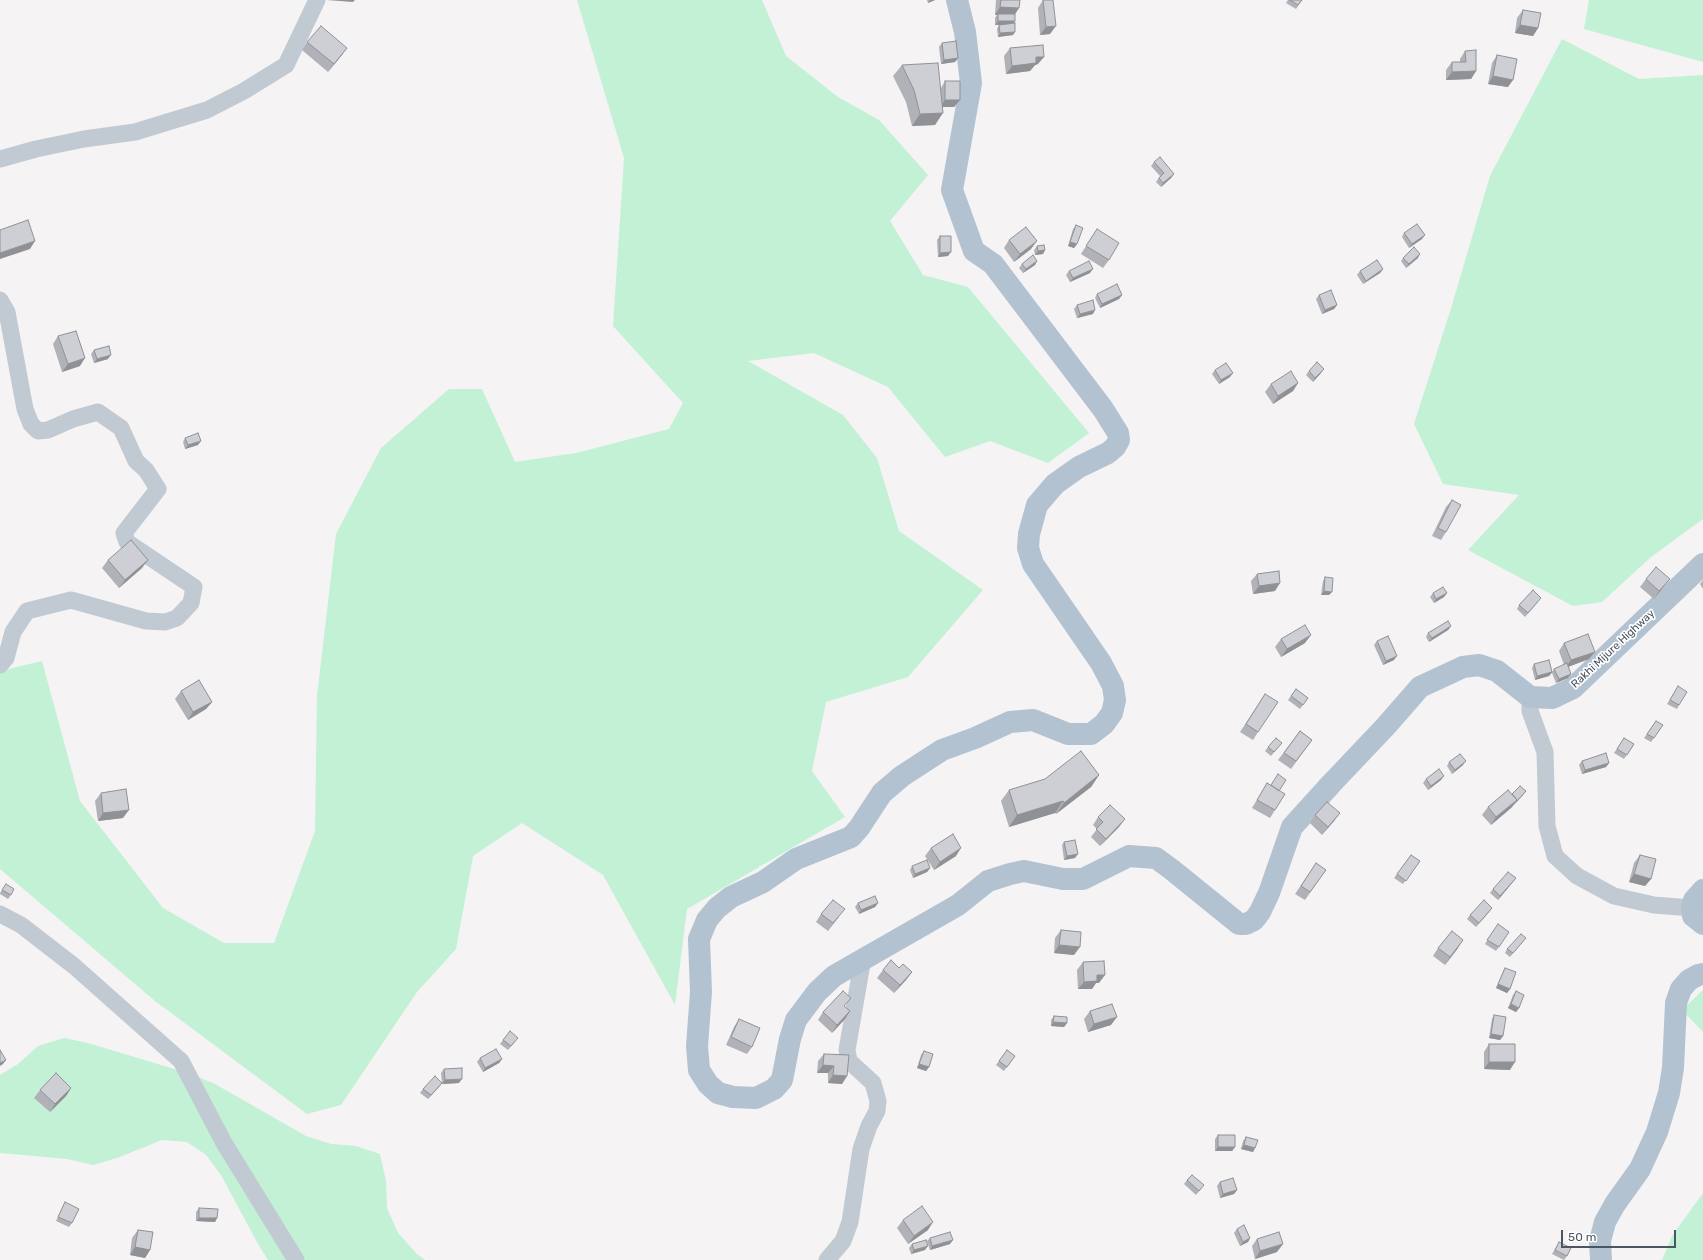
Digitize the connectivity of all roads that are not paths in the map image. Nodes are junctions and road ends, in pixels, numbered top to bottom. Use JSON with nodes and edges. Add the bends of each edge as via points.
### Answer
{"nodes":[{"id":1,"x":317,"y":0,"type":"edge"},
{"id":2,"x":956,"y":0,"type":"edge"},
{"id":3,"x":0,"y":159,"type":"edge"},
{"id":4,"x":0,"y":300,"type":"edge"},
{"id":5,"x":1703,"y":564,"type":"edge"},
{"id":6,"x":0,"y":665,"type":"edge"},
{"id":7,"x":1530,"y":697,"type":"junction"},
{"id":8,"x":1699,"y":907,"type":"edge"},
{"id":9,"x":0,"y":914,"type":"edge"},
{"id":10,"x":863,"y":958,"type":"junction"},
{"id":11,"x":1703,"y":974,"type":"edge"},
{"id":12,"x":296,"y":1260,"type":"edge"},
{"id":13,"x":827,"y":1260,"type":"edge"},
{"id":14,"x":1601,"y":1260,"type":"edge"}],
"edges":[{"from":1,"to":3,"type":"street","via":[[286,65],[207,110],[135,132],[84,139]]},
{"from":2,"to":10,"type":"main road","via":[[965,32],[971,83],[952,190],[974,251],[993,264],[1103,409],[1118,433],[1119,440],[1108,453],[1079,467],[1055,484],[1037,505],[1028,534],[1028,548],[1033,564],[1101,663],[1113,686],[1115,700],[1112,713],[1104,724],[1091,734],[1068,734],[1033,720],[1010,722],[942,750],[902,776],[882,793],[860,828],[851,836],[796,859],[763,882],[717,908],[707,920],[699,938],[701,992],[697,1046],[699,1070],[708,1084],[718,1093],[733,1097],[756,1098],[774,1089],[782,1080],[796,1020],[834,976]]},
{"from":4,"to":6,"type":"street","via":[[7,312],[25,409],[31,424],[38,431],[48,430],[98,412],[121,428],[136,461],[146,470],[158,489],[124,532],[128,542],[194,588],[191,603],[177,618],[165,622],[146,620],[71,600],[27,611],[12,632],[6,658]]},
{"from":5,"to":7,"type":"main road","name":"Rakhi Mijure Highway","via":[[1573,688],[1552,698]]},
{"from":7,"to":8,"type":"street","via":[[1530,712],[1545,752],[1547,826],[1555,856],[1577,876],[1614,896],[1654,906]]},
{"from":7,"to":10,"type":"main road","via":[[1497,671],[1480,666],[1463,667],[1420,686],[1292,827],[1260,912],[1254,920],[1246,924],[1239,924],[1232,919],[1156,858],[1129,856],[1083,879],[1063,879],[1024,871],[988,881],[958,905]]},
{"from":9,"to":12,"type":"street","via":[[21,925],[74,966],[180,1061],[224,1143]]},
{"from":10,"to":13,"type":"street","via":[[847,1050],[849,1061],[873,1083],[878,1101],[877,1111],[861,1149],[850,1222],[843,1241]]},
{"from":11,"to":14,"type":"main road","via":[[1689,980],[1681,989],[1676,1003],[1674,1068],[1669,1093],[1657,1132],[1640,1169],[1605,1222],[1600,1241]]}]}
